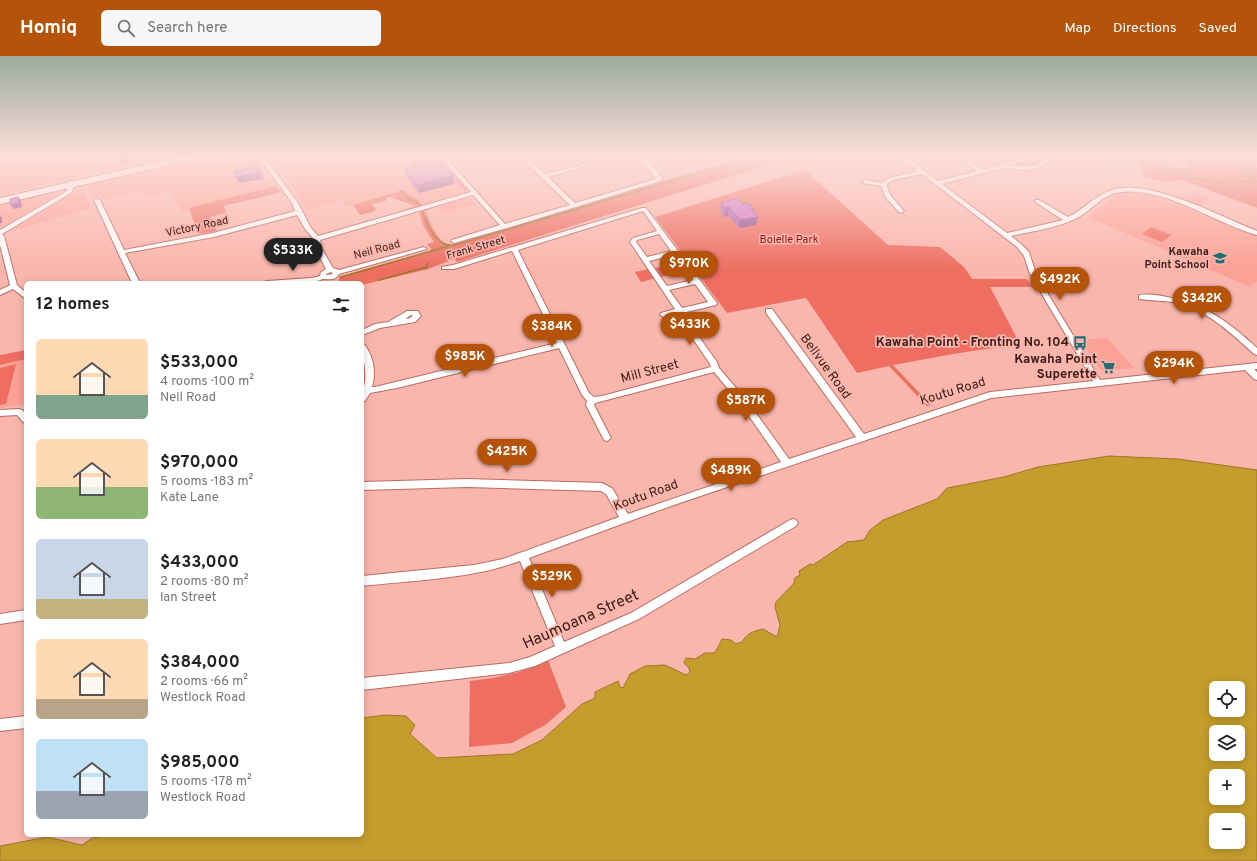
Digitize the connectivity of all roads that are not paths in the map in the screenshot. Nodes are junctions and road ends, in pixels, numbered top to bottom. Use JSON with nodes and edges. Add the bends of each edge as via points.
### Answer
{"nodes":[{"id":1,"x":474,"y":193,"type":"edge"},
{"id":2,"x":21,"y":194,"type":"edge"},
{"id":3,"x":29,"y":194,"type":"edge"},
{"id":4,"x":66,"y":194,"type":"edge"},
{"id":5,"x":288,"y":194,"type":"edge"},
{"id":6,"x":472,"y":194,"type":"edge"},
{"id":7,"x":563,"y":194,"type":"edge"},
{"id":8,"x":616,"y":194,"type":"edge"},
{"id":9,"x":887,"y":194,"type":"edge"},
{"id":10,"x":951,"y":194,"type":"edge"},
{"id":11,"x":1108,"y":194,"type":"edge"},
{"id":12,"x":1154,"y":194,"type":"edge"},
{"id":13,"x":0,"y":198,"type":"edge"},
{"id":14,"x":97,"y":200,"type":"dead end"},
{"id":15,"x":0,"y":201,"type":"edge"},
{"id":16,"x":1037,"y":201,"type":"dead end"},
{"id":17,"x":575,"y":206,"type":"junction"},
{"id":18,"x":901,"y":211,"type":"dead end"},
{"id":19,"x":299,"y":212,"type":"junction"},
{"id":20,"x":1068,"y":220,"type":"junction"},
{"id":21,"x":505,"y":227,"type":"junction"},
{"id":22,"x":661,"y":232,"type":"junction"},
{"id":23,"x":1257,"y":232,"type":"edge"},
{"id":24,"x":0,"y":233,"type":"edge"},
{"id":25,"x":1007,"y":235,"type":"junction"},
{"id":26,"x":0,"y":236,"type":"edge"},
{"id":27,"x":315,"y":239,"type":"junction"},
{"id":28,"x":454,"y":241,"type":"dead end"},
{"id":29,"x":514,"y":248,"type":"junction"},
{"id":30,"x":424,"y":249,"type":"dead end"},
{"id":31,"x":121,"y":252,"type":"junction"},
{"id":32,"x":676,"y":252,"type":"junction"},
{"id":33,"x":645,"y":260,"type":"junction"},
{"id":34,"x":444,"y":268,"type":"dead end"},
{"id":35,"x":334,"y":271,"type":"junction"},
{"id":36,"x":328,"y":279,"type":"edge"},
{"id":37,"x":135,"y":281,"type":"edge"},
{"id":38,"x":297,"y":281,"type":"edge"},
{"id":39,"x":697,"y":281,"type":"junction"},
{"id":40,"x":14,"y":286,"type":"junction"},
{"id":41,"x":666,"y":289,"type":"junction"},
{"id":42,"x":0,"y":293,"type":"edge"},
{"id":43,"x":24,"y":295,"type":"edge"},
{"id":44,"x":1142,"y":297,"type":"dead end"},
{"id":45,"x":769,"y":310,"type":"dead end"},
{"id":46,"x":679,"y":311,"type":"junction"},
{"id":47,"x":664,"y":314,"type":"dead end"},
{"id":48,"x":391,"y":323,"type":"dead end"},
{"id":49,"x":364,"y":332,"type":"edge"},
{"id":50,"x":561,"y":344,"type":"junction"},
{"id":51,"x":364,"y":350,"type":"edge"},
{"id":52,"x":1257,"y":352,"type":"edge"},
{"id":53,"x":1257,"y":366,"type":"edge"},
{"id":54,"x":1247,"y":367,"type":"junction"},
{"id":55,"x":715,"y":369,"type":"junction"},
{"id":56,"x":1257,"y":376,"type":"edge"},
{"id":57,"x":1098,"y":383,"type":"junction"},
{"id":58,"x":365,"y":389,"type":"edge"},
{"id":59,"x":592,"y":400,"type":"junction"},
{"id":60,"x":0,"y":413,"type":"edge"},
{"id":61,"x":24,"y":418,"type":"edge"},
{"id":62,"x":861,"y":437,"type":"junction"},
{"id":63,"x":607,"y":438,"type":"dead end"},
{"id":64,"x":786,"y":462,"type":"junction"},
{"id":65,"x":364,"y":486,"type":"edge"},
{"id":66,"x":625,"y":518,"type":"junction"},
{"id":67,"x":793,"y":523,"type":"dead end"},
{"id":68,"x":523,"y":556,"type":"junction"},
{"id":69,"x":364,"y":581,"type":"edge"},
{"id":70,"x":24,"y":615,"type":"edge"},
{"id":71,"x":0,"y":619,"type":"edge"},
{"id":72,"x":561,"y":648,"type":"junction"},
{"id":73,"x":364,"y":684,"type":"edge"},
{"id":74,"x":24,"y":722,"type":"edge"},
{"id":75,"x":0,"y":725,"type":"edge"}],
"edges":[{"from":1,"to":21,"type":"street"},
{"from":2,"to":13,"type":"highway"},
{"from":3,"to":15,"type":"highway"},
{"from":4,"to":24,"type":"street"},
{"from":5,"to":19,"type":"street","via":[[291,203]]},
{"from":6,"to":27,"type":"street"},
{"from":7,"to":17,"type":"street"},
{"from":8,"to":17,"type":"street"},
{"from":9,"to":18,"type":"street"},
{"from":10,"to":25,"type":"street"},
{"from":11,"to":20,"type":"street"},
{"from":12,"to":23,"type":"street"},
{"from":14,"to":31,"type":"street"},
{"from":16,"to":20,"type":"street"},
{"from":17,"to":21,"type":"street"},
{"from":19,"to":27,"type":"street","via":[[309,236]]},
{"from":19,"to":31,"type":"street","name":"Victory Road","via":[[214,235]]},
{"from":20,"to":25,"type":"street"},
{"from":21,"to":28,"type":"street"},
{"from":22,"to":29,"type":"street","name":"Frank Street","via":[[644,208]]},
{"from":22,"to":32,"type":"street"},
{"from":22,"to":33,"type":"street","via":[[634,240]]},
{"from":25,"to":57,"type":"street","via":[[1026,252],[1033,274]]},
{"from":26,"to":40,"type":"street"},
{"from":27,"to":35,"type":"street","via":[[315,246]]},
{"from":29,"to":34,"type":"street","name":"Frank Street"},
{"from":29,"to":50,"type":"street","name":"Frank Street"},
{"from":30,"to":35,"type":"street","name":"Neil Road"},
{"from":31,"to":37,"type":"street"},
{"from":32,"to":33,"type":"street"},
{"from":32,"to":39,"type":"street"},
{"from":33,"to":41,"type":"street"},
{"from":35,"to":36,"type":"street","via":[[323,273]]},
{"from":36,"to":38,"type":"street"},
{"from":39,"to":41,"type":"street"},
{"from":39,"to":46,"type":"street","via":[[713,303]]},
{"from":40,"to":42,"type":"street"},
{"from":40,"to":43,"type":"street"},
{"from":41,"to":46,"type":"street"},
{"from":44,"to":52,"type":"street","via":[[1178,300],[1205,311],[1224,322]]},
{"from":45,"to":62,"type":"street","name":"Bellvue Road"},
{"from":46,"to":47,"type":"street"},
{"from":46,"to":55,"type":"street"},
{"from":48,"to":49,"type":"street"},
{"from":50,"to":58,"type":"street","via":[[397,385],[375,390]]},
{"from":50,"to":59,"type":"street","name":"Frank Street","via":[[586,396]]},
{"from":51,"to":58,"type":"street","via":[[369,360],[370,383]]},
{"from":53,"to":54,"type":"street","name":"Koutu Road"},
{"from":54,"to":56,"type":"street"},
{"from":54,"to":57,"type":"street","name":"Koutu Road"},
{"from":55,"to":59,"type":"street","name":"Mill Street"},
{"from":55,"to":64,"type":"street","via":[[745,404]]},
{"from":57,"to":62,"type":"street","name":"Koutu Road","via":[[990,395]]},
{"from":59,"to":63,"type":"street","name":"Frank Street","via":[[590,405]]},
{"from":60,"to":61,"type":"street","via":[[19,412]]},
{"from":62,"to":64,"type":"street","name":"Koutu Road"},
{"from":64,"to":66,"type":"street","name":"Koutu Road"},
{"from":65,"to":66,"type":"street","via":[[466,483],[602,487],[609,491]]},
{"from":66,"to":68,"type":"street","name":"Koutu Road"},
{"from":67,"to":72,"type":"street","name":"Haumoana Street","via":[[635,616]]},
{"from":68,"to":69,"type":"street","name":"Koutu Road","via":[[482,568]]},
{"from":68,"to":72,"type":"street"},
{"from":70,"to":71,"type":"street"},
{"from":72,"to":73,"type":"street","name":"Haumoana Street","via":[[509,668]]},
{"from":74,"to":75,"type":"street"}]}
